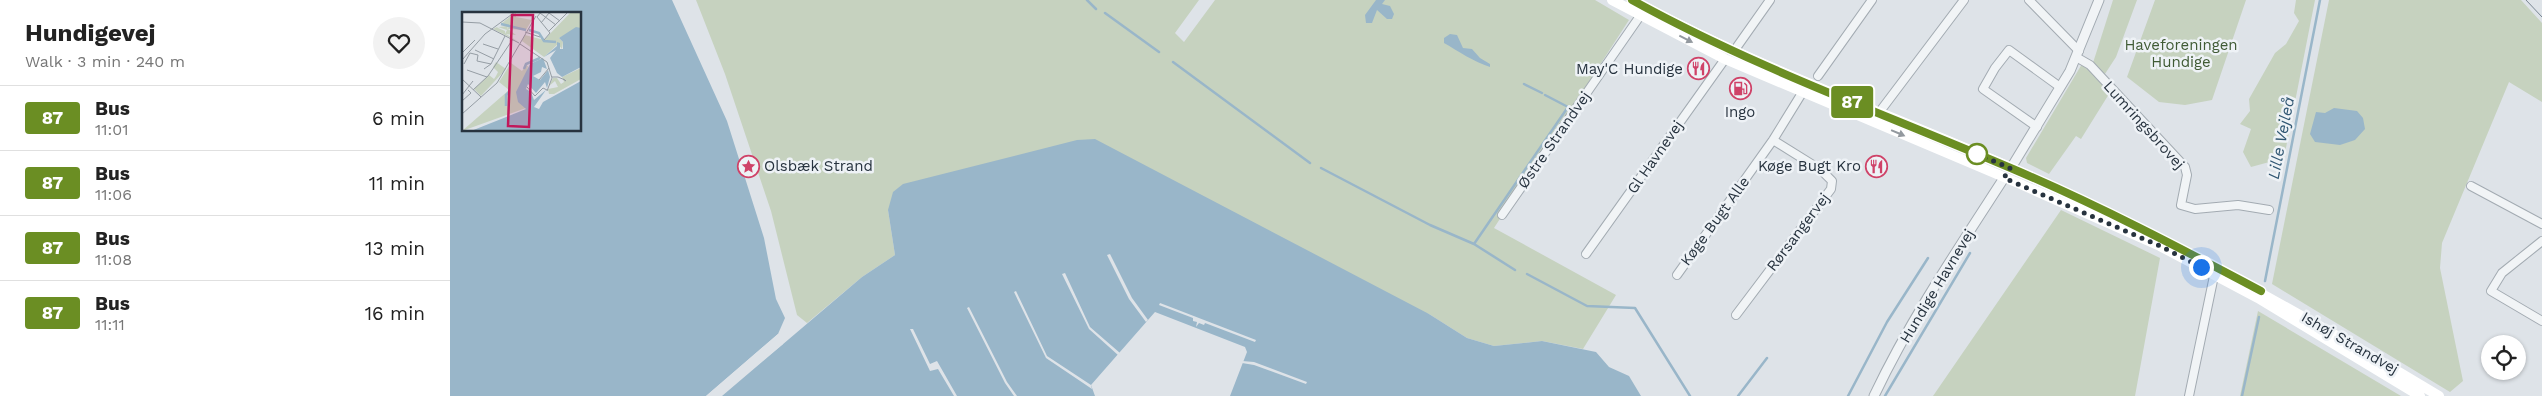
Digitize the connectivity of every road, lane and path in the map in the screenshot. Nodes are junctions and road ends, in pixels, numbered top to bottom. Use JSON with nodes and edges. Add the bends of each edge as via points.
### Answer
{"nodes":[{"id":1,"x":1612,"y":0,"type":"edge"},
{"id":2,"x":1632,"y":0,"type":"edge"},
{"id":3,"x":1770,"y":0,"type":"edge"},
{"id":4,"x":1872,"y":0,"type":"edge"},
{"id":5,"x":1964,"y":0,"type":"edge"},
{"id":6,"x":2029,"y":0,"type":"edge"},
{"id":7,"x":2099,"y":0,"type":"edge"},
{"id":8,"x":1645,"y":8,"type":"edge"},
{"id":9,"x":1734,"y":51,"type":"junction"},
{"id":10,"x":2078,"y":54,"type":"junction"},
{"id":11,"x":1725,"y":59,"type":"junction"},
{"id":12,"x":1818,"y":76,"type":"dead end"},
{"id":13,"x":2060,"y":88,"type":"junction"},
{"id":14,"x":1802,"y":93,"type":"junction"},
{"id":15,"x":1878,"y":114,"type":"junction"},
{"id":16,"x":2037,"y":127,"type":"junction"},
{"id":17,"x":1773,"y":140,"type":"junction"},
{"id":18,"x":2010,"y":168,"type":"junction"},
{"id":19,"x":2004,"y":178,"type":"junction"},
{"id":20,"x":2471,"y":186,"type":"dead end"},
{"id":21,"x":2269,"y":210,"type":"dead end"},
{"id":22,"x":1502,"y":215,"type":"dead end"},
{"id":23,"x":2542,"y":224,"type":"edge"},
{"id":24,"x":2542,"y":241,"type":"edge"},
{"id":25,"x":1586,"y":254,"type":"dead end"},
{"id":26,"x":2215,"y":271,"type":"junction"},
{"id":27,"x":1677,"y":275,"type":"dead end"},
{"id":28,"x":2259,"y":295,"type":"junction"},
{"id":29,"x":1736,"y":315,"type":"dead end"},
{"id":30,"x":2542,"y":321,"type":"edge"},
{"id":31,"x":1874,"y":396,"type":"edge"},
{"id":32,"x":2189,"y":396,"type":"edge"},
{"id":33,"x":2420,"y":396,"type":"edge"},
{"id":34,"x":2439,"y":396,"type":"edge"}],
"edges":[{"from":1,"to":8,"type":"main road"},
{"from":2,"to":8,"type":"main road"},
{"from":3,"to":9,"type":"street"},
{"from":4,"to":12,"type":"street"},
{"from":5,"to":15,"type":"street"},
{"from":6,"to":10,"type":"street"},
{"from":7,"to":10,"type":"street"},
{"from":8,"to":9,"type":"main road"},
{"from":8,"to":11,"type":"main road","one_way":true},
{"from":8,"to":22,"type":"street","name":"Østre Strandvej"},
{"from":9,"to":15,"type":"main road"},
{"from":10,"to":13,"type":"street"},
{"from":10,"to":21,"type":"street","name":"Lumringsbrovej","via":[[2185,166],[2187,175],[2181,205],[2195,209],[2238,205]]},
{"from":11,"to":14,"type":"main road"},
{"from":11,"to":25,"type":"street","name":"Gl Havnevej"},
{"from":13,"to":16,"type":"street"},
{"from":13,"to":16,"type":"street","via":[[2009,50],[1994,68],[1983,89]]},
{"from":14,"to":17,"type":"street","name":"Køge Bugt Alle"},
{"from":14,"to":19,"type":"main road","one_way":true},
{"from":15,"to":18,"type":"main road"},
{"from":16,"to":18,"type":"street"},
{"from":17,"to":27,"type":"street","name":"Køge Bugt Alle"},
{"from":17,"to":29,"type":"street","name":"Rørsangervej","via":[[1821,170],[1832,181],[1831,189]]},
{"from":18,"to":19,"type":"main road"},
{"from":18,"to":26,"type":"main road","via":[[2114,215]]},
{"from":19,"to":26,"type":"main road"},
{"from":19,"to":31,"type":"street","name":"Hundige Havnevej","via":[[1959,246]]},
{"from":20,"to":23,"type":"street"},
{"from":24,"to":30,"type":"street","via":[[2502,273],[2491,291]]},
{"from":26,"to":28,"type":"main road"},
{"from":26,"to":32,"type":"street"},
{"from":28,"to":33,"type":"main road","name":"Ishøj Strandvej"},
{"from":28,"to":34,"type":"main road","name":"Ishøj Strandvej"}]}
